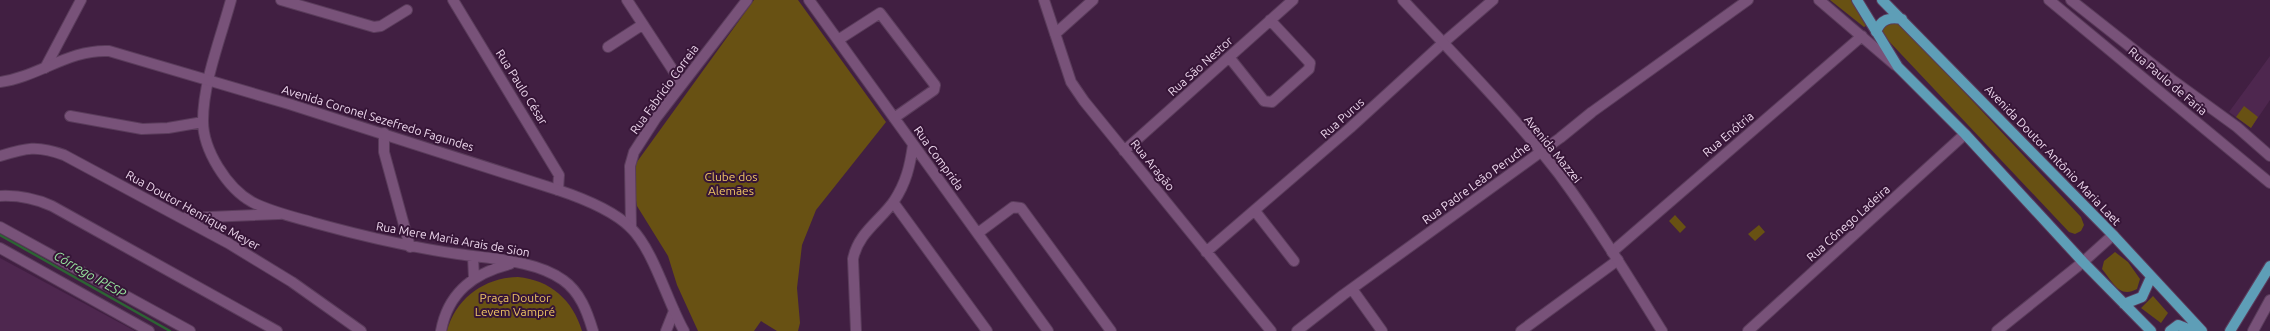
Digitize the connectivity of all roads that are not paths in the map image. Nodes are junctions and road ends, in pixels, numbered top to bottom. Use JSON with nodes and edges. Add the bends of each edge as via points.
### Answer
{"nodes":[{"id":1,"x":81,"y":0,"type":"edge"},
{"id":2,"x":231,"y":0,"type":"edge"},
{"id":3,"x":282,"y":0,"type":"edge"},
{"id":4,"x":453,"y":0,"type":"edge"},
{"id":5,"x":627,"y":0,"type":"edge"},
{"id":6,"x":747,"y":0,"type":"edge"},
{"id":7,"x":810,"y":0,"type":"edge"},
{"id":8,"x":1044,"y":0,"type":"edge"},
{"id":9,"x":1093,"y":0,"type":"edge"},
{"id":10,"x":1293,"y":0,"type":"edge"},
{"id":11,"x":1403,"y":0,"type":"edge"},
{"id":12,"x":1493,"y":0,"type":"edge"},
{"id":13,"x":1748,"y":0,"type":"edge"},
{"id":14,"x":1819,"y":0,"type":"edge"},
{"id":15,"x":1857,"y":0,"type":"edge"},
{"id":16,"x":1882,"y":0,"type":"edge"},
{"id":17,"x":2049,"y":0,"type":"edge"},
{"id":18,"x":2071,"y":0,"type":"edge"},
{"id":19,"x":407,"y":10,"type":"dead end"},
{"id":20,"x":1902,"y":19,"type":"junction"},
{"id":21,"x":1270,"y":20,"type":"junction"},
{"id":22,"x":642,"y":25,"type":"junction"},
{"id":23,"x":1876,"y":32,"type":"junction"},
{"id":24,"x":1055,"y":34,"type":"junction"},
{"id":25,"x":1862,"y":36,"type":"junction"},
{"id":26,"x":838,"y":40,"type":"junction"},
{"id":27,"x":1442,"y":43,"type":"junction"},
{"id":28,"x":608,"y":47,"type":"dead end"},
{"id":29,"x":1229,"y":57,"type":"junction"},
{"id":30,"x":1898,"y":67,"type":"junction"},
{"id":31,"x":45,"y":68,"type":"junction"},
{"id":32,"x":2171,"y":79,"type":"junction"},
{"id":33,"x":209,"y":80,"type":"junction"},
{"id":34,"x":0,"y":82,"type":"edge"},
{"id":35,"x":682,"y":84,"type":"junction"},
{"id":36,"x":2160,"y":92,"type":"junction"},
{"id":37,"x":70,"y":116,"type":"dead end"},
{"id":38,"x":894,"y":118,"type":"junction"},
{"id":39,"x":203,"y":122,"type":"junction"},
{"id":40,"x":384,"y":133,"type":"junction"},
{"id":41,"x":1965,"y":134,"type":"junction"},
{"id":42,"x":913,"y":146,"type":"junction"},
{"id":43,"x":1124,"y":151,"type":"junction"},
{"id":44,"x":1541,"y":152,"type":"junction"},
{"id":45,"x":0,"y":156,"type":"edge"},
{"id":46,"x":2270,"y":156,"type":"edge"},
{"id":47,"x":2270,"y":183,"type":"edge"},
{"id":48,"x":558,"y":190,"type":"junction"},
{"id":49,"x":0,"y":196,"type":"edge"},
{"id":50,"x":893,"y":202,"type":"junction"},
{"id":51,"x":1255,"y":211,"type":"junction"},
{"id":52,"x":283,"y":214,"type":"junction"},
{"id":53,"x":184,"y":218,"type":"junction"},
{"id":54,"x":0,"y":227,"type":"edge"},
{"id":55,"x":631,"y":228,"type":"junction"},
{"id":56,"x":978,"y":233,"type":"junction"},
{"id":57,"x":2112,"y":235,"type":"junction"},
{"id":58,"x":410,"y":247,"type":"junction"},
{"id":59,"x":0,"y":248,"type":"edge"},
{"id":60,"x":1206,"y":252,"type":"junction"},
{"id":61,"x":473,"y":256,"type":"junction"},
{"id":62,"x":1615,"y":256,"type":"junction"},
{"id":63,"x":1294,"y":261,"type":"dead end"},
{"id":64,"x":2083,"y":262,"type":"junction"},
{"id":65,"x":514,"y":263,"type":"junction"},
{"id":66,"x":2270,"y":266,"type":"edge"},
{"id":67,"x":2151,"y":277,"type":"junction"},
{"id":68,"x":474,"y":278,"type":"junction"},
{"id":69,"x":1352,"y":289,"type":"junction"},
{"id":70,"x":2270,"y":300,"type":"edge"},
{"id":71,"x":2124,"y":304,"type":"junction"},
{"id":72,"x":674,"y":311,"type":"junction"},
{"id":73,"x":149,"y":331,"type":"edge"},
{"id":74,"x":190,"y":331,"type":"edge"},
{"id":75,"x":277,"y":331,"type":"edge"},
{"id":76,"x":361,"y":331,"type":"edge"},
{"id":77,"x":441,"y":331,"type":"edge"},
{"id":78,"x":593,"y":331,"type":"edge"},
{"id":79,"x":666,"y":331,"type":"edge"},
{"id":80,"x":684,"y":331,"type":"edge"},
{"id":81,"x":856,"y":331,"type":"edge"},
{"id":82,"x":987,"y":331,"type":"edge"},
{"id":83,"x":1048,"y":331,"type":"edge"},
{"id":84,"x":1111,"y":331,"type":"edge"},
{"id":85,"x":1271,"y":331,"type":"edge"},
{"id":86,"x":1297,"y":331,"type":"edge"},
{"id":87,"x":1382,"y":331,"type":"edge"},
{"id":88,"x":1521,"y":331,"type":"edge"},
{"id":89,"x":1662,"y":331,"type":"edge"},
{"id":90,"x":1748,"y":331,"type":"edge"},
{"id":91,"x":1997,"y":331,"type":"edge"},
{"id":92,"x":2151,"y":331,"type":"edge"},
{"id":93,"x":2170,"y":331,"type":"edge"},
{"id":94,"x":2193,"y":331,"type":"edge"},
{"id":95,"x":2202,"y":331,"type":"edge"},
{"id":96,"x":2230,"y":331,"type":"edge"},
{"id":97,"x":2253,"y":331,"type":"edge"}],
"edges":[{"from":1,"to":31,"type":"street"},
{"from":2,"to":33,"type":"street","name":"Rua Mere Maria Arais de Sion"},
{"from":3,"to":19,"type":"street","via":[[374,27],[379,27]]},
{"from":4,"to":48,"type":"street","name":"Rua Paulo César","via":[[559,175]]},
{"from":5,"to":22,"type":"street"},
{"from":6,"to":35,"type":"street","name":"Rua Fabricio Correia"},
{"from":7,"to":26,"type":"street","name":"Rua Comprida"},
{"from":8,"to":24,"type":"street","name":"Rua Aragão"},
{"from":9,"to":24,"type":"street"},
{"from":10,"to":21,"type":"street","name":"Rua São Nestor"},
{"from":11,"to":27,"type":"street","name":"Avenida Mazzei"},
{"from":12,"to":27,"type":"street","name":"Rua Purus"},
{"from":13,"to":44,"type":"street","name":"Rua Padre Leão Peruche","via":[[1592,112]]},
{"from":14,"to":25,"type":"street"},
{"from":15,"to":23,"type":"main road"},
{"from":16,"to":20,"type":"main road","name":"Avenida Doutor Antônio Maria Laet"},
{"from":17,"to":36,"type":"street","name":"Rua Paulo de Faria"},
{"from":18,"to":32,"type":"street","name":"Rua Paulo de Faria"},
{"from":20,"to":23,"type":"main road","via":[[1888,18],[1882,21]]},
{"from":20,"to":57,"type":"main road","name":"Avenida Doutor Antônio Maria Laet"},
{"from":21,"to":29,"type":"street","name":"Rua São Nestor"},
{"from":21,"to":29,"type":"street","via":[[1310,64],[1309,69],[1272,102],[1268,102],[1264,101]]},
{"from":22,"to":28,"type":"street"},
{"from":22,"to":35,"type":"street"},
{"from":23,"to":30,"type":"main road"},
{"from":24,"to":43,"type":"street","name":"Rua Aragão","via":[[1071,82]]},
{"from":25,"to":30,"type":"street"},
{"from":25,"to":62,"type":"street","name":"Rua Enótria"},
{"from":26,"to":38,"type":"street","name":"Rua Comprida"},
{"from":26,"to":38,"type":"street","via":[[880,13],[935,85],[934,90]]},
{"from":27,"to":44,"type":"street","name":"Avenida Mazzei"},
{"from":27,"to":51,"type":"street","name":"Rua Purus"},
{"from":29,"to":43,"type":"street","name":"Rua São Nestor"},
{"from":30,"to":41,"type":"main road"},
{"from":31,"to":33,"type":"street","name":"Avenida Coronel Sezefredo Fagundes","via":[[75,54],[92,50],[109,51]]},
{"from":31,"to":34,"type":"street","name":"Avenida Coronel Sezefredo Fagundes"},
{"from":32,"to":36,"type":"street","via":[[2167,89]]},
{"from":32,"to":46,"type":"street","name":"Rua Paulo de Faria","via":[[2237,127]]},
{"from":33,"to":39,"type":"street","name":"Rua Mere Maria Arais de Sion"},
{"from":33,"to":40,"type":"street","name":"Avenida Coronel Sezefredo Fagundes"},
{"from":35,"to":55,"type":"street","name":"Rua Fabricio Correia","via":[[634,152],[630,166]]},
{"from":36,"to":47,"type":"street","name":"Rua Paulo de Faria"},
{"from":37,"to":39,"type":"street","via":[[142,130]]},
{"from":38,"to":42,"type":"street","name":"Rua Comprida"},
{"from":39,"to":52,"type":"street","name":"Rua Mere Maria Arais de Sion","via":[[211,155],[222,174],[237,191],[252,202]]},
{"from":40,"to":48,"type":"street","name":"Avenida Coronel Sezefredo Fagundes"},
{"from":40,"to":58,"type":"street","via":[[384,152]]},
{"from":41,"to":64,"type":"main road"},
{"from":41,"to":90,"type":"street","name":"Rua Cônego Ladeira"},
{"from":42,"to":50,"type":"street","via":[[909,169]]},
{"from":42,"to":56,"type":"street","name":"Rua Comprida"},
{"from":43,"to":60,"type":"street","name":"Rua Aragão"},
{"from":44,"to":62,"type":"street","name":"Avenida Mazzei"},
{"from":44,"to":69,"type":"street","name":"Rua Padre Leão Peruche"},
{"from":45,"to":53,"type":"street","name":"Rua Doutor Henrique Meyer","via":[[29,148],[45,148],[64,155]]},
{"from":48,"to":55,"type":"street","name":"Avenida Coronel Sezefredo Fagundes","via":[[585,200]]},
{"from":49,"to":75,"type":"street","via":[[34,198],[52,206]]},
{"from":50,"to":81,"type":"street","via":[[855,247],[853,259]]},
{"from":50,"to":82,"type":"street"},
{"from":51,"to":60,"type":"street","name":"Rua Purus"},
{"from":51,"to":63,"type":"street"},
{"from":52,"to":53,"type":"street"},
{"from":52,"to":58,"type":"street","name":"Rua Mere Maria Arais de Sion"},
{"from":53,"to":76,"type":"street","name":"Rua Doutor Henrique Meyer","via":[[292,282]]},
{"from":54,"to":74,"type":"street"},
{"from":55,"to":72,"type":"street","name":"Avenida Coronel Sezefredo Fagundes","via":[[653,264]]},
{"from":56,"to":83,"type":"street","name":"Rua Comprida"},
{"from":56,"to":84,"type":"street","via":[[1013,207],[1022,208]]},
{"from":57,"to":64,"type":"street"},
{"from":57,"to":67,"type":"main road","name":"Avenida Doutor Antônio Maria Laet"},
{"from":58,"to":61,"type":"street","name":"Rua Mere Maria Arais de Sion"},
{"from":59,"to":73,"type":"street"},
{"from":60,"to":85,"type":"street","name":"Rua Aragão"},
{"from":61,"to":65,"type":"street","name":"Rua Mere Maria Arais de Sion"},
{"from":61,"to":68,"type":"street"},
{"from":62,"to":88,"type":"street","name":"Rua Enótria"},
{"from":62,"to":89,"type":"street","name":"Avenida Mazzei"},
{"from":64,"to":71,"type":"main road"},
{"from":64,"to":91,"type":"street"},
{"from":65,"to":68,"type":"street","via":[[486,271]]},
{"from":65,"to":78,"type":"street","name":"Rua Mere Maria Arais de Sion","via":[[537,267],[564,280],[577,292]]},
{"from":66,"to":96,"type":"main road"},
{"from":67,"to":71,"type":"main road","via":[[2142,297]]},
{"from":67,"to":95,"type":"main road","name":"Avenida Doutor Antônio Maria Laet"},
{"from":68,"to":77,"type":"street","via":[[452,301],[444,317]]},
{"from":69,"to":86,"type":"street","name":"Rua Padre Leão Peruche"},
{"from":69,"to":87,"type":"street"},
{"from":70,"to":97,"type":"street"},
{"from":71,"to":92,"type":"main road"},
{"from":72,"to":79,"type":"street"},
{"from":72,"to":80,"type":"street","name":"Avenida Coronel Sezefredo Fagundes"},
{"from":93,"to":94,"type":"main road","via":[[2178,325]]}]}
